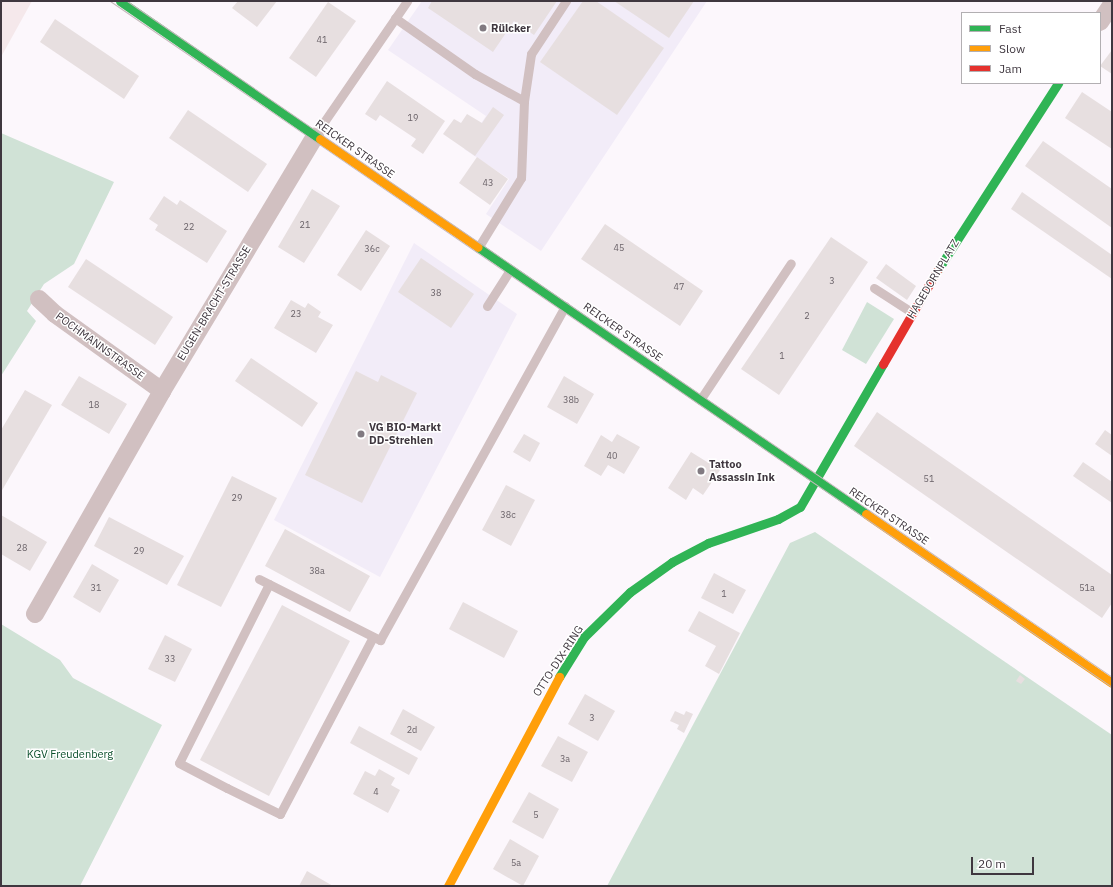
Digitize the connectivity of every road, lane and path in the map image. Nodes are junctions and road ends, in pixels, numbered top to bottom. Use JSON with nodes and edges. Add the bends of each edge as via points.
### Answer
{"nodes":[{"id":1,"x":120,"y":1,"type":"edge"},
{"id":2,"x":407,"y":1,"type":"edge"},
{"id":3,"x":566,"y":1,"type":"edge"},
{"id":4,"x":1112,"y":4,"type":"edge"},
{"id":5,"x":395,"y":18,"type":"junction"},
{"id":6,"x":1101,"y":20,"type":"edge"},
{"id":7,"x":1057,"y":84,"type":"edge"},
{"id":8,"x":524,"y":101,"type":"junction"},
{"id":9,"x":315,"y":136,"type":"junction"},
{"id":10,"x":478,"y":248,"type":"junction"},
{"id":11,"x":791,"y":264,"type":"dead end"},
{"id":12,"x":510,"y":270,"type":"junction"},
{"id":13,"x":874,"y":288,"type":"dead end"},
{"id":14,"x":39,"y":298,"type":"dead end"},
{"id":15,"x":487,"y":306,"type":"dead end"},
{"id":16,"x":565,"y":306,"type":"junction"},
{"id":17,"x":913,"y":313,"type":"junction"},
{"id":18,"x":162,"y":390,"type":"junction"},
{"id":19,"x":700,"y":400,"type":"junction"},
{"id":20,"x":816,"y":480,"type":"junction"},
{"id":21,"x":259,"y":579,"type":"dead end"},
{"id":22,"x":269,"y":584,"type":"junction"},
{"id":23,"x":35,"y":614,"type":"dead end"},
{"id":24,"x":373,"y":637,"type":"junction"},
{"id":25,"x":1112,"y":683,"type":"edge"},
{"id":26,"x":448,"y":886,"type":"edge"}],
"edges":[{"from":1,"to":9,"type":"street","name":"REICKER STRASSE"},
{"from":2,"to":5,"type":"lane","name":"EUGEN-BRACHT-STRASSE"},
{"from":3,"to":8,"type":"lane","via":[[531,54]]},
{"from":4,"to":6,"type":"street"},
{"from":5,"to":8,"type":"lane","via":[[475,74]]},
{"from":5,"to":9,"type":"lane","name":"EUGEN-BRACHT-STRASSE"},
{"from":7,"to":17,"type":"street","name":"HAGEDORNPLATZ","via":[[969,220]]},
{"from":8,"to":10,"type":"lane","via":[[520,178]]},
{"from":9,"to":10,"type":"street","name":"REICKER STRASSE"},
{"from":9,"to":18,"type":"street","name":"EUGEN-BRACHT-STRASSE"},
{"from":10,"to":12,"type":"street","name":"REICKER STRASSE"},
{"from":11,"to":19,"type":"lane"},
{"from":12,"to":15,"type":"lane"},
{"from":12,"to":16,"type":"street","name":"REICKER STRASSE"},
{"from":13,"to":17,"type":"lane"},
{"from":14,"to":18,"type":"street","name":"POCHMANNSTRASSE","via":[[55,314]]},
{"from":16,"to":19,"type":"street","name":"REICKER STRASSE"},
{"from":16,"to":24,"type":"lane","via":[[380,640]]},
{"from":17,"to":20,"type":"street","name":"HAGEDORNPLATZ"},
{"from":18,"to":23,"type":"street","name":"EUGEN-BRACHT-STRASSE"},
{"from":19,"to":20,"type":"street","name":"REICKER STRASSE"},
{"from":20,"to":25,"type":"street","name":"REICKER STRASSE"},
{"from":20,"to":26,"type":"street","name":"OTTO-DIX-RING","via":[[800,507],[778,519],[708,543],[672,562],[630,592],[584,637],[550,691]]},
{"from":21,"to":22,"type":"lane"},
{"from":22,"to":24,"type":"lane"},
{"from":22,"to":24,"type":"lane","via":[[179,763],[227,788],[280,814]]}]}
